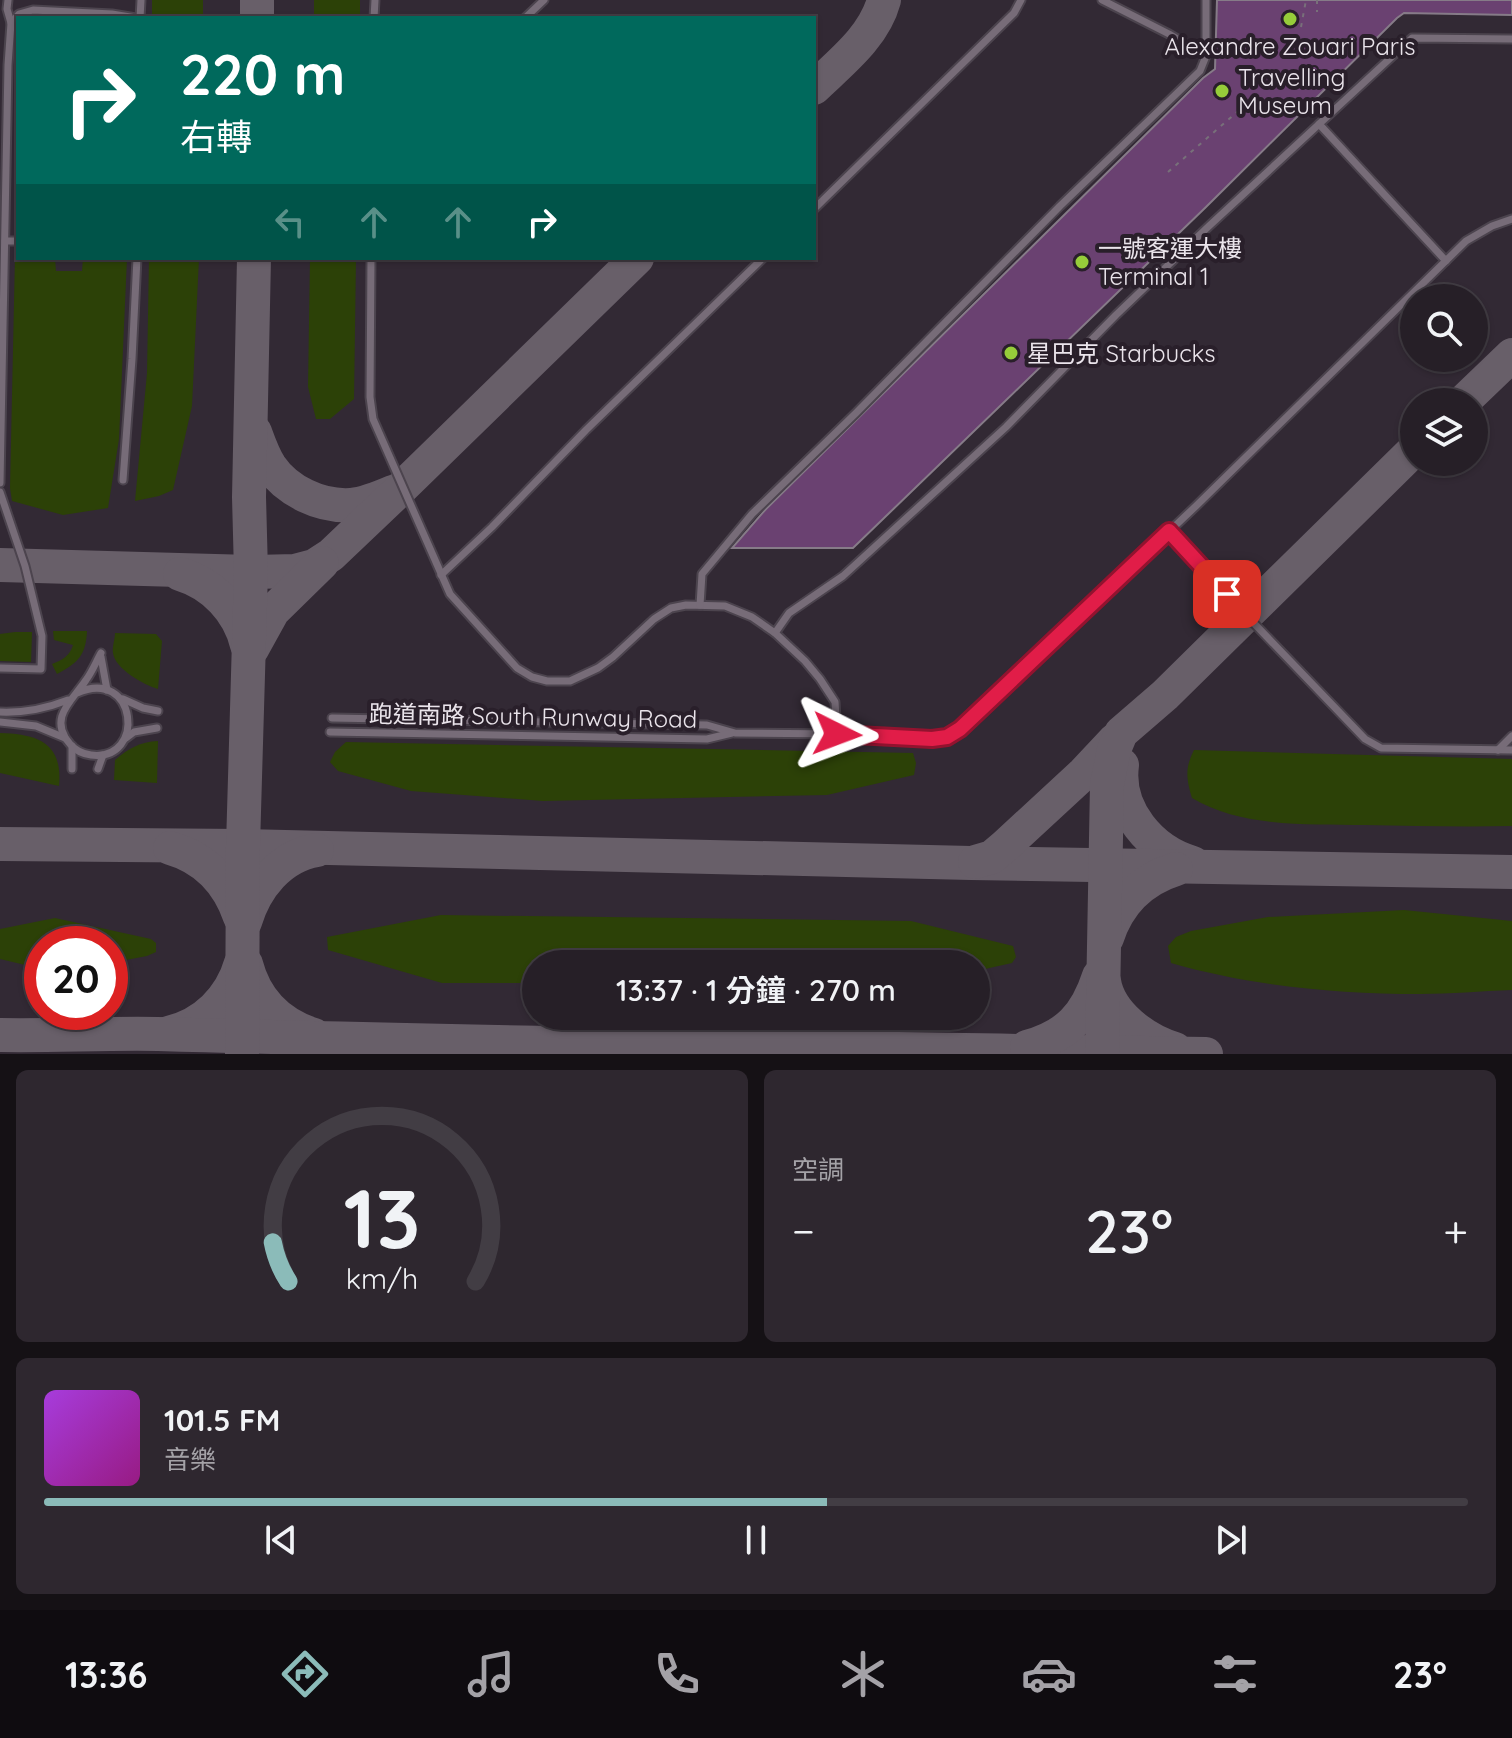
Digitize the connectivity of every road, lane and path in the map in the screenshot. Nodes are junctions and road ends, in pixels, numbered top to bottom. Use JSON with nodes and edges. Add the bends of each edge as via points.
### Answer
{"nodes":[{"id":1,"x":8,"y":0,"type":"edge"},
{"id":2,"x":544,"y":0,"type":"edge"},
{"id":3,"x":1021,"y":0,"type":"edge"},
{"id":4,"x":1102,"y":0,"type":"edge"},
{"id":5,"x":1206,"y":0,"type":"edge"},
{"id":6,"x":1306,"y":0,"type":"edge"},
{"id":7,"x":1317,"y":0,"type":"edge"},
{"id":8,"x":1317,"y":12,"type":"dead end"},
{"id":9,"x":17,"y":16,"type":"edge"},
{"id":10,"x":125,"y":16,"type":"edge"},
{"id":11,"x":527,"y":16,"type":"edge"},
{"id":12,"x":16,"y":17,"type":"edge"},
{"id":13,"x":11,"y":23,"type":"junction"},
{"id":14,"x":1301,"y":27,"type":"dead end"},
{"id":15,"x":1512,"y":39,"type":"edge"},
{"id":16,"x":1206,"y":56,"type":"junction"},
{"id":17,"x":8,"y":65,"type":"junction"},
{"id":18,"x":16,"y":66,"type":"edge"},
{"id":19,"x":1244,"y":106,"type":"dead end"},
{"id":20,"x":1319,"y":124,"type":"junction"},
{"id":21,"x":1168,"y":172,"type":"dead end"},
{"id":22,"x":816,"y":207,"type":"edge"},
{"id":23,"x":1512,"y":219,"type":"edge"},
{"id":24,"x":5,"y":241,"type":"junction"},
{"id":25,"x":16,"y":241,"type":"edge"},
{"id":26,"x":137,"y":260,"type":"edge"},
{"id":27,"x":371,"y":260,"type":"edge"},
{"id":28,"x":761,"y":260,"type":"edge"},
{"id":29,"x":1446,"y":261,"type":"junction"},
{"id":30,"x":123,"y":480,"type":"dead end"},
{"id":31,"x":0,"y":483,"type":"edge"},
{"id":32,"x":0,"y":492,"type":"edge"},
{"id":33,"x":1169,"y":531,"type":"junction"},
{"id":34,"x":441,"y":575,"type":"junction"},
{"id":35,"x":700,"y":605,"type":"junction"},
{"id":36,"x":775,"y":633,"type":"junction"},
{"id":37,"x":0,"y":668,"type":"edge"},
{"id":38,"x":107,"y":690,"type":"junction"},
{"id":39,"x":77,"y":693,"type":"junction"},
{"id":40,"x":117,"y":696,"type":"junction"},
{"id":41,"x":69,"y":700,"type":"junction"},
{"id":42,"x":158,"y":711,"type":"dead end"},
{"id":43,"x":0,"y":712,"type":"edge"},
{"id":44,"x":332,"y":718,"type":"dead end"},
{"id":45,"x":0,"y":722,"type":"edge"},
{"id":46,"x":157,"y":728,"type":"dead end"},
{"id":47,"x":330,"y":732,"type":"dead end"},
{"id":48,"x":735,"y":733,"type":"junction"},
{"id":49,"x":837,"y":734,"type":"junction"},
{"id":50,"x":1512,"y":736,"type":"edge"},
{"id":51,"x":65,"y":738,"type":"junction"},
{"id":52,"x":126,"y":738,"type":"junction"},
{"id":53,"x":72,"y":746,"type":"junction"},
{"id":54,"x":1498,"y":750,"type":"junction"},
{"id":55,"x":1512,"y":750,"type":"edge"},
{"id":56,"x":103,"y":755,"type":"junction"},
{"id":57,"x":72,"y":769,"type":"dead end"},
{"id":58,"x":98,"y":769,"type":"dead end"}],
"edges":[{"from":1,"to":13,"type":"lane"},
{"from":2,"to":11,"type":"lane"},
{"from":3,"to":22,"type":"lane","via":[[1014,13]]},
{"from":4,"to":16,"type":"lane"},
{"from":5,"to":16,"type":"lane"},
{"from":6,"to":14,"type":"path"},
{"from":7,"to":8,"type":"path"},
{"from":9,"to":10,"type":"lane","via":[[33,10]]},
{"from":12,"to":13,"type":"lane"},
{"from":13,"to":17,"type":"lane"},
{"from":15,"to":20,"type":"lane","via":[[1412,38]]},
{"from":16,"to":35,"type":"lane","via":[[1200,71],[752,514],[702,574]]},
{"from":17,"to":18,"type":"lane"},
{"from":17,"to":24,"type":"lane"},
{"from":19,"to":21,"type":"path"},
{"from":20,"to":29,"type":"lane"},
{"from":20,"to":36,"type":"lane","via":[[1006,427],[843,576],[789,613]]},
{"from":23,"to":29,"type":"lane","name":"跑道南路 South Runway Road","via":[[1466,241]]},
{"from":24,"to":25,"type":"lane"},
{"from":24,"to":31,"type":"lane"},
{"from":26,"to":30,"type":"lane"},
{"from":27,"to":34,"type":"lane","via":[[373,419]]},
{"from":28,"to":34,"type":"lane"},
{"from":29,"to":33,"type":"lane","name":"跑道南路 South Runway Road"},
{"from":32,"to":37,"type":"lane","via":[[42,636],[41,669]]},
{"from":33,"to":49,"type":"lane","name":"跑道南路 South Runway Road","via":[[947,737]]},
{"from":33,"to":54,"type":"lane","via":[[1365,739],[1381,748]]},
{"from":34,"to":35,"type":"lane","via":[[450,594],[517,668],[547,681],[585,675],[662,612]]},
{"from":35,"to":36,"type":"lane","via":[[739,611]]},
{"from":36,"to":49,"type":"lane","via":[[805,661],[835,702]]},
{"from":38,"to":39,"type":"lane"},
{"from":38,"to":39,"type":"lane","via":[[101,653]]},
{"from":38,"to":40,"type":"lane"},
{"from":39,"to":41,"type":"lane"},
{"from":40,"to":42,"type":"lane"},
{"from":40,"to":52,"type":"lane","via":[[129,716]]},
{"from":41,"to":43,"type":"lane","via":[[45,709]]},
{"from":41,"to":51,"type":"lane","via":[[61,718]]},
{"from":44,"to":48,"type":"lane","name":"跑道南路 South Runway Road","via":[[707,725]]},
{"from":45,"to":51,"type":"lane","via":[[36,726]]},
{"from":46,"to":52,"type":"lane"},
{"from":47,"to":48,"type":"lane","name":"跑道南路 South Runway Road","via":[[707,739]]},
{"from":48,"to":49,"type":"lane","name":"跑道南路 South Runway Road"},
{"from":50,"to":54,"type":"lane"},
{"from":51,"to":53,"type":"lane"},
{"from":52,"to":56,"type":"lane"},
{"from":53,"to":56,"type":"lane","via":[[90,756]]},
{"from":53,"to":57,"type":"lane"},
{"from":54,"to":55,"type":"lane"},
{"from":56,"to":58,"type":"lane"}]}
